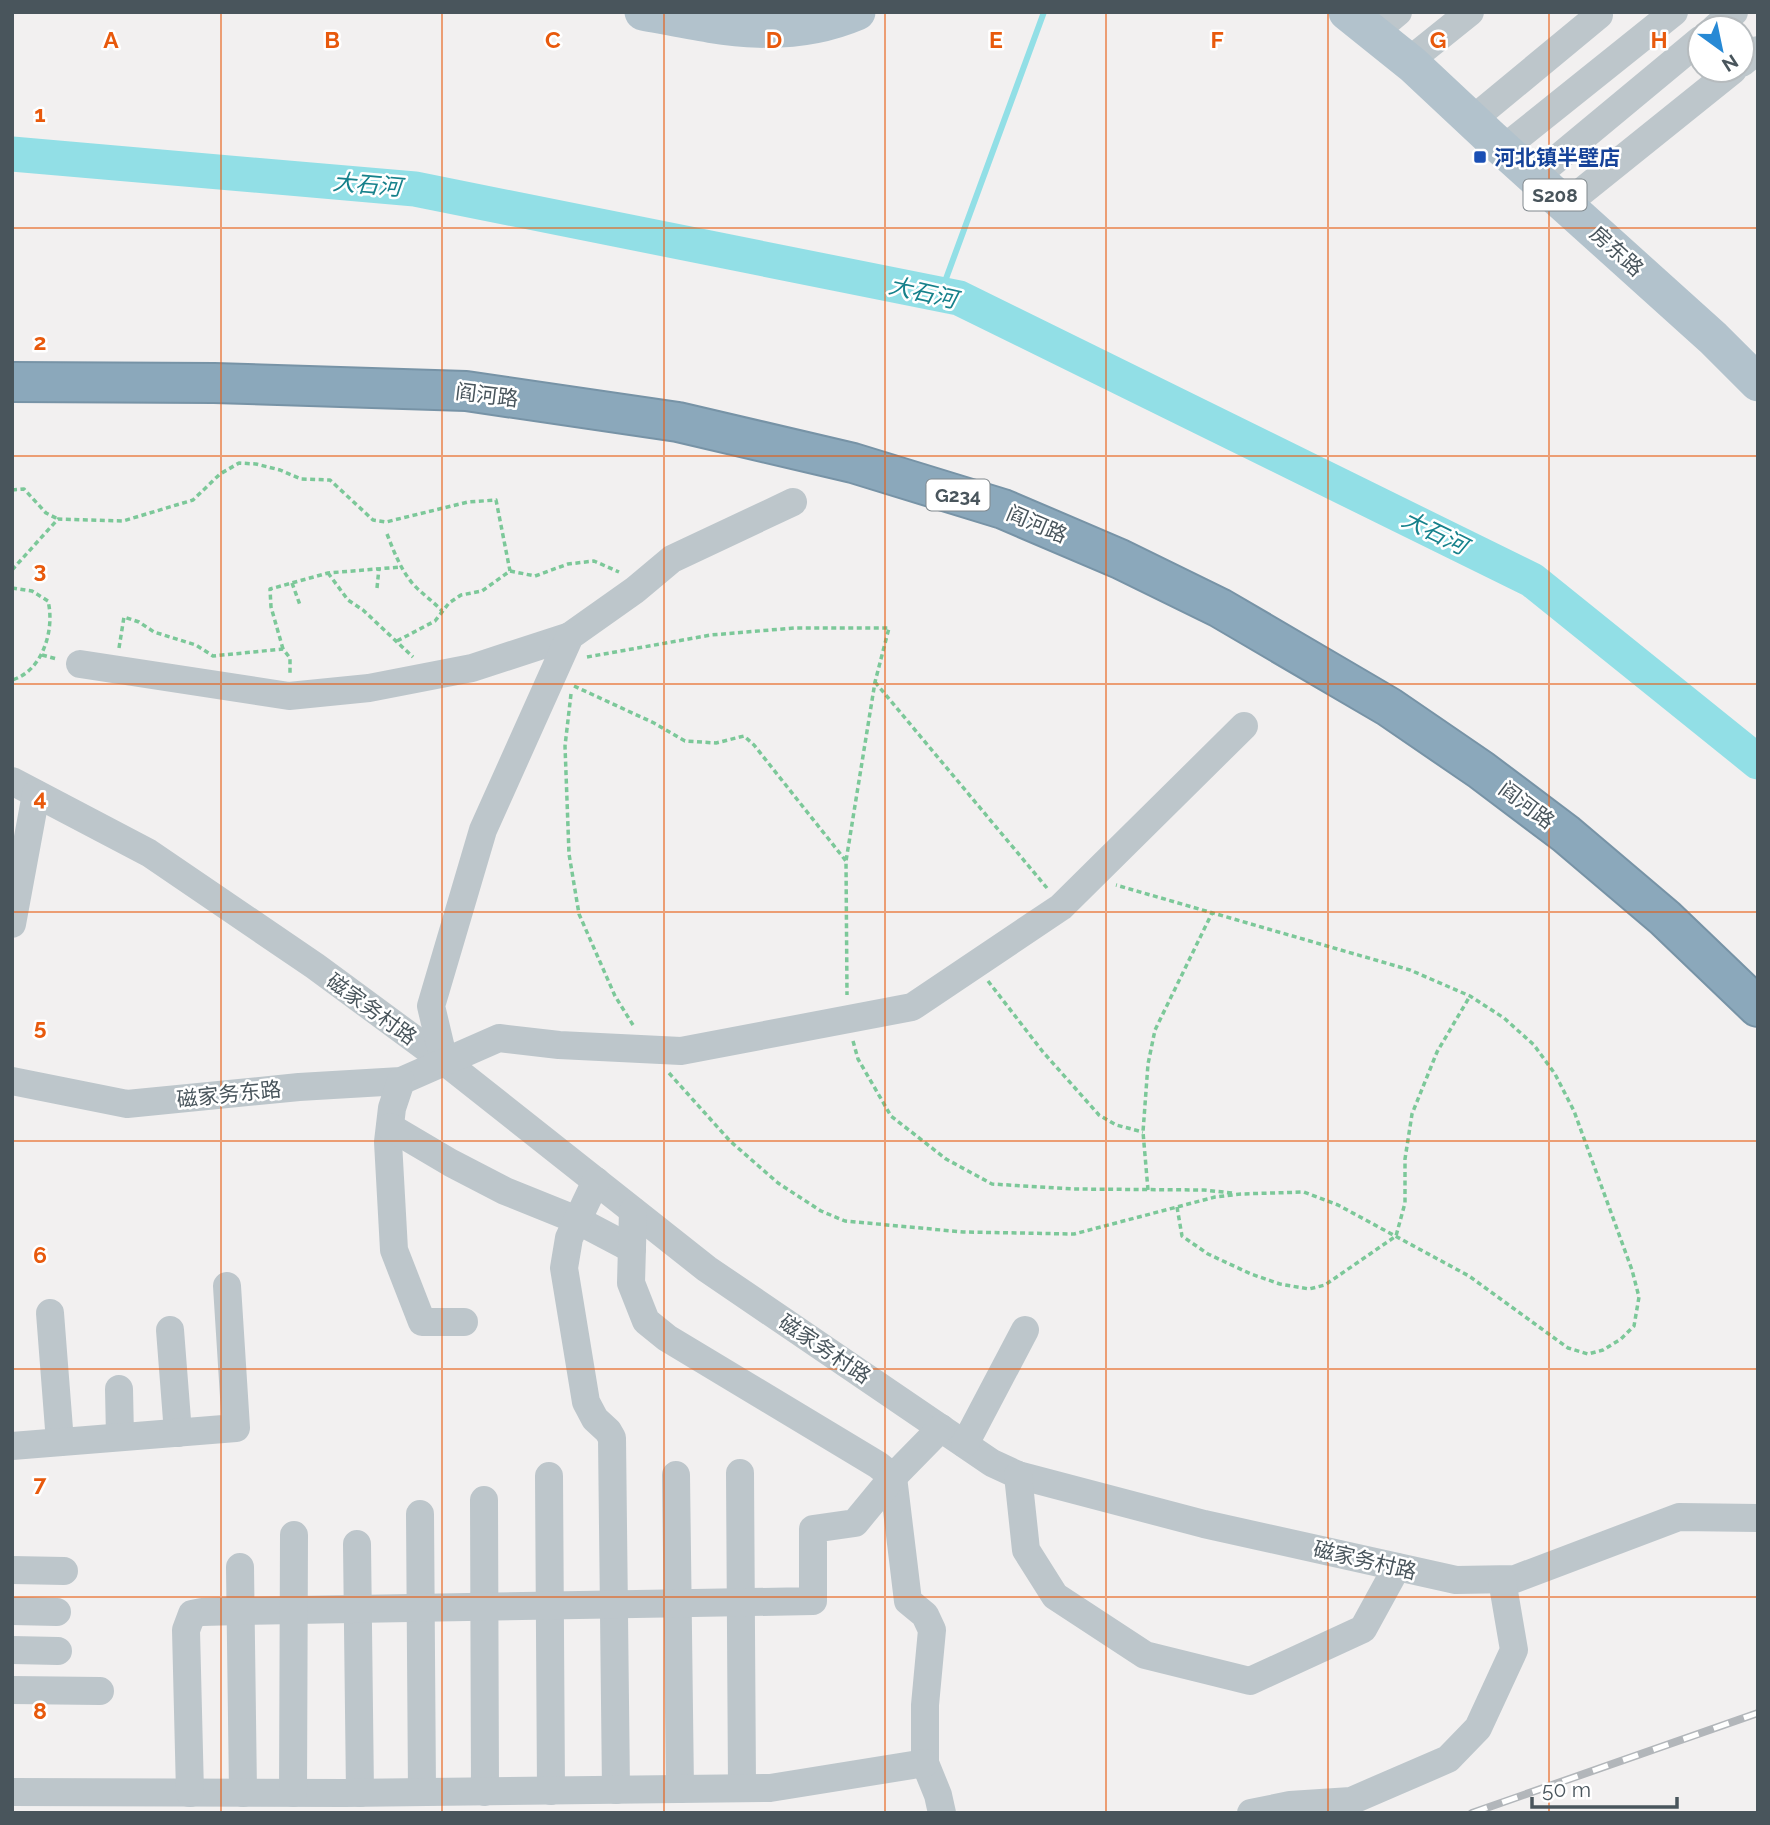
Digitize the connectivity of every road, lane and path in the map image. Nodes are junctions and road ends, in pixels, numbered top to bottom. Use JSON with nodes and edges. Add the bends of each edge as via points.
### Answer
{"nodes":[{"id":1,"x":643,"y":12,"type":"edge"},
{"id":2,"x":857,"y":12,"type":"edge"},
{"id":3,"x":1470,"y":12,"type":"edge"},
{"id":4,"x":1674,"y":12,"type":"edge"},
{"id":5,"x":1599,"y":15,"type":"dead end"},
{"id":6,"x":1373,"y":19,"type":"edge"},
{"id":7,"x":1686,"y":52,"type":"edge"},
{"id":8,"x":1409,"y":61,"type":"junction"},
{"id":9,"x":1716,"y":84,"type":"edge"},
{"id":10,"x":1472,"y":120,"type":"junction"},
{"id":11,"x":1503,"y":149,"type":"junction"},
{"id":12,"x":1535,"y":177,"type":"junction"},
{"id":13,"x":1565,"y":205,"type":"junction"},
{"id":14,"x":12,"y":382,"type":"edge"},
{"id":15,"x":1758,"y":383,"type":"edge"},
{"id":16,"x":12,"y":490,"type":"edge"},
{"id":17,"x":793,"y":502,"type":"dead end"},
{"id":18,"x":58,"y":519,"type":"junction"},
{"id":19,"x":387,"y":534,"type":"dead end"},
{"id":20,"x":401,"y":567,"type":"junction"},
{"id":21,"x":380,"y":568,"type":"junction"},
{"id":22,"x":12,"y":570,"type":"edge"},
{"id":23,"x":510,"y":571,"type":"junction"},
{"id":24,"x":328,"y":573,"type":"junction"},
{"id":25,"x":292,"y":583,"type":"junction"},
{"id":26,"x":643,"y":583,"type":"junction"},
{"id":27,"x":12,"y":588,"type":"edge"},
{"id":28,"x":377,"y":588,"type":"dead end"},
{"id":29,"x":300,"y":606,"type":"dead end"},
{"id":30,"x":442,"y":611,"type":"junction"},
{"id":31,"x":570,"y":636,"type":"junction"},
{"id":32,"x":397,"y":641,"type":"junction"},
{"id":33,"x":283,"y":649,"type":"junction"},
{"id":34,"x":80,"y":664,"type":"dead end"},
{"id":35,"x":116,"y":670,"type":"junction"},
{"id":36,"x":431,"y":676,"type":"junction"},
{"id":37,"x":12,"y":680,"type":"edge"},
{"id":38,"x":875,"y":682,"type":"junction"},
{"id":39,"x":289,"y":696,"type":"junction"},
{"id":40,"x":1244,"y":726,"type":"dead end"},
{"id":41,"x":24,"y":787,"type":"edge"},
{"id":42,"x":846,"y":861,"type":"junction"},
{"id":43,"x":1090,"y":878,"type":"junction"},
{"id":44,"x":1060,"y":907,"type":"junction"},
{"id":45,"x":1212,"y":913,"type":"junction"},
{"id":46,"x":12,"y":924,"type":"edge"},
{"id":47,"x":975,"y":964,"type":"junction"},
{"id":48,"x":1470,"y":996,"type":"junction"},
{"id":49,"x":1758,"y":1007,"type":"edge"},
{"id":50,"x":847,"y":1020,"type":"junction"},
{"id":51,"x":648,"y":1049,"type":"junction"},
{"id":52,"x":444,"y":1061,"type":"junction"},
{"id":53,"x":12,"y":1081,"type":"edge"},
{"id":54,"x":401,"y":1081,"type":"junction"},
{"id":55,"x":390,"y":1127,"type":"junction"},
{"id":56,"x":1143,"y":1132,"type":"junction"},
{"id":57,"x":596,"y":1181,"type":"junction"},
{"id":58,"x":1148,"y":1190,"type":"junction"},
{"id":59,"x":1241,"y":1194,"type":"junction"},
{"id":60,"x":1177,"y":1207,"type":"junction"},
{"id":61,"x":633,"y":1210,"type":"junction"},
{"id":62,"x":578,"y":1220,"type":"junction"},
{"id":63,"x":1396,"y":1236,"type":"junction"},
{"id":64,"x":632,"y":1250,"type":"junction"},
{"id":65,"x":227,"y":1286,"type":"dead end"},
{"id":66,"x":50,"y":1313,"type":"dead end"},
{"id":67,"x":464,"y":1322,"type":"dead end"},
{"id":68,"x":1025,"y":1330,"type":"dead end"},
{"id":69,"x":170,"y":1331,"type":"dead end"},
{"id":70,"x":119,"y":1389,"type":"dead end"},
{"id":71,"x":941,"y":1428,"type":"junction"},
{"id":72,"x":178,"y":1433,"type":"junction"},
{"id":73,"x":120,"y":1437,"type":"junction"},
{"id":74,"x":60,"y":1442,"type":"junction"},
{"id":75,"x":965,"y":1444,"type":"junction"},
{"id":76,"x":12,"y":1446,"type":"edge"},
{"id":77,"x":740,"y":1473,"type":"dead end"},
{"id":78,"x":676,"y":1475,"type":"dead end"},
{"id":79,"x":1018,"y":1475,"type":"junction"},
{"id":80,"x":549,"y":1476,"type":"dead end"},
{"id":81,"x":892,"y":1477,"type":"junction"},
{"id":82,"x":484,"y":1500,"type":"dead end"},
{"id":83,"x":420,"y":1514,"type":"dead end"},
{"id":84,"x":1758,"y":1518,"type":"edge"},
{"id":85,"x":294,"y":1535,"type":"dead end"},
{"id":86,"x":357,"y":1544,"type":"dead end"},
{"id":87,"x":240,"y":1566,"type":"dead end"},
{"id":88,"x":1397,"y":1567,"type":"junction"},
{"id":89,"x":12,"y":1570,"type":"edge"},
{"id":90,"x":64,"y":1571,"type":"dead end"},
{"id":91,"x":1502,"y":1580,"type":"junction"},
{"id":92,"x":741,"y":1602,"type":"junction"},
{"id":93,"x":677,"y":1603,"type":"junction"},
{"id":94,"x":614,"y":1605,"type":"junction"},
{"id":95,"x":550,"y":1606,"type":"junction"},
{"id":96,"x":485,"y":1607,"type":"junction"},
{"id":97,"x":421,"y":1608,"type":"junction"},
{"id":98,"x":358,"y":1609,"type":"junction"},
{"id":99,"x":294,"y":1610,"type":"junction"},
{"id":100,"x":12,"y":1611,"type":"edge"},
{"id":101,"x":240,"y":1611,"type":"junction"},
{"id":102,"x":57,"y":1612,"type":"dead end"},
{"id":103,"x":12,"y":1650,"type":"edge"},
{"id":104,"x":58,"y":1651,"type":"dead end"},
{"id":105,"x":12,"y":1690,"type":"edge"},
{"id":106,"x":100,"y":1691,"type":"dead end"},
{"id":107,"x":925,"y":1763,"type":"junction"},
{"id":108,"x":742,"y":1788,"type":"junction"},
{"id":109,"x":680,"y":1789,"type":"junction"},
{"id":110,"x":616,"y":1790,"type":"junction"},
{"id":111,"x":551,"y":1791,"type":"junction"},
{"id":112,"x":12,"y":1792,"type":"edge"},
{"id":113,"x":485,"y":1792,"type":"junction"},
{"id":114,"x":190,"y":1793,"type":"junction"},
{"id":115,"x":243,"y":1793,"type":"junction"},
{"id":116,"x":293,"y":1793,"type":"junction"},
{"id":117,"x":360,"y":1793,"type":"junction"},
{"id":118,"x":422,"y":1793,"type":"junction"},
{"id":119,"x":942,"y":1813,"type":"edge"},
{"id":120,"x":1251,"y":1813,"type":"edge"}],
"edges":[{"from":1,"to":2,"type":"main road","via":[[714,27],[776,31],[824,24]]},
{"from":3,"to":8,"type":"street"},
{"from":4,"to":11,"type":"street"},
{"from":5,"to":10,"type":"street"},
{"from":6,"to":8,"type":"main road","name":"房东路","number":"S208"},
{"from":7,"to":12,"type":"street"},
{"from":8,"to":10,"type":"main road","name":"房东路","number":"S208"},
{"from":9,"to":13,"type":"street"},
{"from":10,"to":11,"type":"main road","name":"房东路","number":"S208"},
{"from":11,"to":12,"type":"main road","name":"房东路","number":"S208"},
{"from":12,"to":13,"type":"main road","name":"房东路","number":"S208"},
{"from":13,"to":15,"type":"main road","name":"房东路","number":"S208"},
{"from":14,"to":49,"type":"highway","name":"阎河路","number":"G234","via":[[466,391],[678,422],[853,463],[1003,509],[1220,608],[1389,708],[1566,834],[1665,918]]},
{"from":16,"to":18,"type":"path","via":[[24,489]]},
{"from":17,"to":26,"type":"street","via":[[672,559]]},
{"from":18,"to":22,"type":"path"},
{"from":18,"to":23,"type":"path","via":[[123,521],[193,500],[219,474],[239,463],[256,464],[301,479],[330,480],[373,520],[386,522],[468,502],[496,500]]},
{"from":19,"to":20,"type":"path"},
{"from":20,"to":21,"type":"path"},
{"from":20,"to":30,"type":"path"},
{"from":21,"to":24,"type":"path"},
{"from":21,"to":28,"type":"path"},
{"from":23,"to":26,"type":"path","via":[[535,576],[594,561]]},
{"from":23,"to":30,"type":"path","via":[[482,591],[461,595]]},
{"from":24,"to":25,"type":"path"},
{"from":24,"to":32,"type":"path","via":[[348,600]]},
{"from":25,"to":29,"type":"path"},
{"from":25,"to":33,"type":"path","via":[[270,589]]},
{"from":26,"to":31,"type":"street"},
{"from":27,"to":37,"type":"path","via":[[32,591],[48,601],[51,614],[42,655]]},
{"from":30,"to":32,"type":"path","via":[[435,621]]},
{"from":31,"to":36,"type":"street","via":[[472,668]]},
{"from":31,"to":38,"type":"path","via":[[575,659],[711,635],[794,628],[889,628]]},
{"from":31,"to":52,"type":"street","via":[[483,830],[431,1006]]},
{"from":32,"to":36,"type":"path"},
{"from":33,"to":35,"type":"path","via":[[213,656],[124,617]]},
{"from":33,"to":39,"type":"path","via":[[290,658]]},
{"from":34,"to":35,"type":"street"},
{"from":35,"to":39,"type":"street"},
{"from":36,"to":39,"type":"street"},
{"from":38,"to":42,"type":"path"},
{"from":38,"to":44,"type":"path","via":[[1040,877]]},
{"from":40,"to":43,"type":"street","name":"磁家务东路"},
{"from":41,"to":46,"type":"street"},
{"from":41,"to":52,"type":"street","name":"磁家务村路","via":[[149,853]]},
{"from":42,"to":50,"type":"path"},
{"from":42,"to":51,"type":"path","via":[[744,736],[716,743],[685,741],[572,686],[565,746],[569,855],[579,914],[615,996]]},
{"from":43,"to":44,"type":"street","name":"磁家务东路"},
{"from":43,"to":45,"type":"path"},
{"from":44,"to":47,"type":"street","name":"磁家务东路"},
{"from":45,"to":48,"type":"path","via":[[1410,970]]},
{"from":45,"to":56,"type":"path","via":[[1155,1030]]},
{"from":47,"to":50,"type":"street","name":"磁家务东路","via":[[912,1007]]},
{"from":47,"to":56,"type":"path","via":[[1099,1115]]},
{"from":48,"to":63,"type":"path","via":[[1437,1052],[1412,1114],[1405,1203]]},
{"from":48,"to":63,"type":"path","via":[[1534,1045],[1556,1074],[1632,1270],[1639,1297],[1634,1326],[1603,1350],[1588,1354],[1568,1348],[1469,1276]]},
{"from":50,"to":51,"type":"street","name":"磁家务东路","via":[[681,1051]]},
{"from":50,"to":58,"type":"path","via":[[858,1059],[891,1116],[946,1158],[992,1184]]},
{"from":51,"to":52,"type":"street","name":"磁家务东路","via":[[499,1038]]},
{"from":51,"to":60,"type":"path","via":[[740,1149],[778,1183],[845,1221],[963,1232],[1074,1234]]},
{"from":52,"to":54,"type":"street","name":"磁家务东路"},
{"from":52,"to":57,"type":"street","name":"磁家务村路"},
{"from":53,"to":54,"type":"street","name":"磁家务东路","via":[[127,1104]]},
{"from":54,"to":55,"type":"street"},
{"from":55,"to":62,"type":"street","via":[[505,1191]]},
{"from":55,"to":67,"type":"street","via":[[394,1250],[422,1322]]},
{"from":56,"to":58,"type":"path"},
{"from":57,"to":61,"type":"street","name":"磁家务村路"},
{"from":57,"to":62,"type":"street"},
{"from":58,"to":59,"type":"path"},
{"from":59,"to":60,"type":"path"},
{"from":59,"to":63,"type":"path","via":[[1304,1192]]},
{"from":60,"to":63,"type":"path","via":[[1182,1236],[1208,1254],[1280,1284],[1309,1289],[1325,1286]]},
{"from":61,"to":64,"type":"street"},
{"from":61,"to":71,"type":"street","name":"磁家务村路","via":[[707,1269]]},
{"from":62,"to":64,"type":"street"},
{"from":62,"to":94,"type":"street","via":[[569,1238],[565,1268],[586,1402],[612,1438]]},
{"from":64,"to":81,"type":"street","via":[[631,1283],[646,1321]]},
{"from":65,"to":72,"type":"street","via":[[236,1428]]},
{"from":66,"to":74,"type":"street"},
{"from":68,"to":75,"type":"street"},
{"from":69,"to":72,"type":"street"},
{"from":70,"to":73,"type":"street"},
{"from":71,"to":75,"type":"street","name":"磁家务村路"},
{"from":71,"to":81,"type":"street"},
{"from":72,"to":73,"type":"street"},
{"from":73,"to":74,"type":"street"},
{"from":74,"to":76,"type":"street"},
{"from":75,"to":79,"type":"street","name":"磁家务村路"},
{"from":77,"to":92,"type":"street"},
{"from":78,"to":93,"type":"street"},
{"from":79,"to":88,"type":"street","name":"磁家务村路","via":[[1204,1524]]},
{"from":79,"to":88,"type":"street","via":[[1026,1550],[1055,1596],[1144,1655],[1237,1678],[1250,1681],[1363,1629]]},
{"from":80,"to":95,"type":"street"},
{"from":81,"to":92,"type":"street","via":[[855,1523],[813,1529],[813,1601]]},
{"from":81,"to":107,"type":"street","via":[[908,1601],[925,1615],[932,1630]]},
{"from":82,"to":96,"type":"street"},
{"from":83,"to":97,"type":"street"},
{"from":84,"to":91,"type":"street","name":"磁家务村路","via":[[1679,1517]]},
{"from":85,"to":99,"type":"street"},
{"from":86,"to":98,"type":"street"},
{"from":87,"to":101,"type":"street"},
{"from":88,"to":91,"type":"street","name":"磁家务村路","via":[[1456,1580]]},
{"from":89,"to":90,"type":"street"},
{"from":91,"to":120,"type":"street","via":[[1514,1650],[1478,1728],[1448,1759],[1351,1801]]},
{"from":92,"to":93,"type":"street"},
{"from":92,"to":108,"type":"street"},
{"from":93,"to":94,"type":"street"},
{"from":93,"to":109,"type":"street"},
{"from":94,"to":95,"type":"street"},
{"from":94,"to":110,"type":"street"},
{"from":95,"to":96,"type":"street"},
{"from":95,"to":111,"type":"street"},
{"from":96,"to":97,"type":"street"},
{"from":96,"to":113,"type":"street"},
{"from":97,"to":98,"type":"street"},
{"from":97,"to":118,"type":"street"},
{"from":98,"to":99,"type":"street"},
{"from":98,"to":117,"type":"street"},
{"from":99,"to":101,"type":"street"},
{"from":99,"to":116,"type":"street"},
{"from":100,"to":102,"type":"street"},
{"from":101,"to":114,"type":"street","via":[[192,1615],[186,1630]]},
{"from":101,"to":115,"type":"street"},
{"from":103,"to":104,"type":"street"},
{"from":105,"to":106,"type":"street"},
{"from":107,"to":108,"type":"street","via":[[770,1788]]},
{"from":107,"to":119,"type":"street"},
{"from":108,"to":109,"type":"street"},
{"from":109,"to":110,"type":"street"},
{"from":110,"to":111,"type":"street"},
{"from":111,"to":113,"type":"street"},
{"from":112,"to":114,"type":"street"},
{"from":113,"to":118,"type":"street"},
{"from":114,"to":115,"type":"street"},
{"from":115,"to":116,"type":"street"},
{"from":116,"to":117,"type":"street"},
{"from":117,"to":118,"type":"street"}]}
